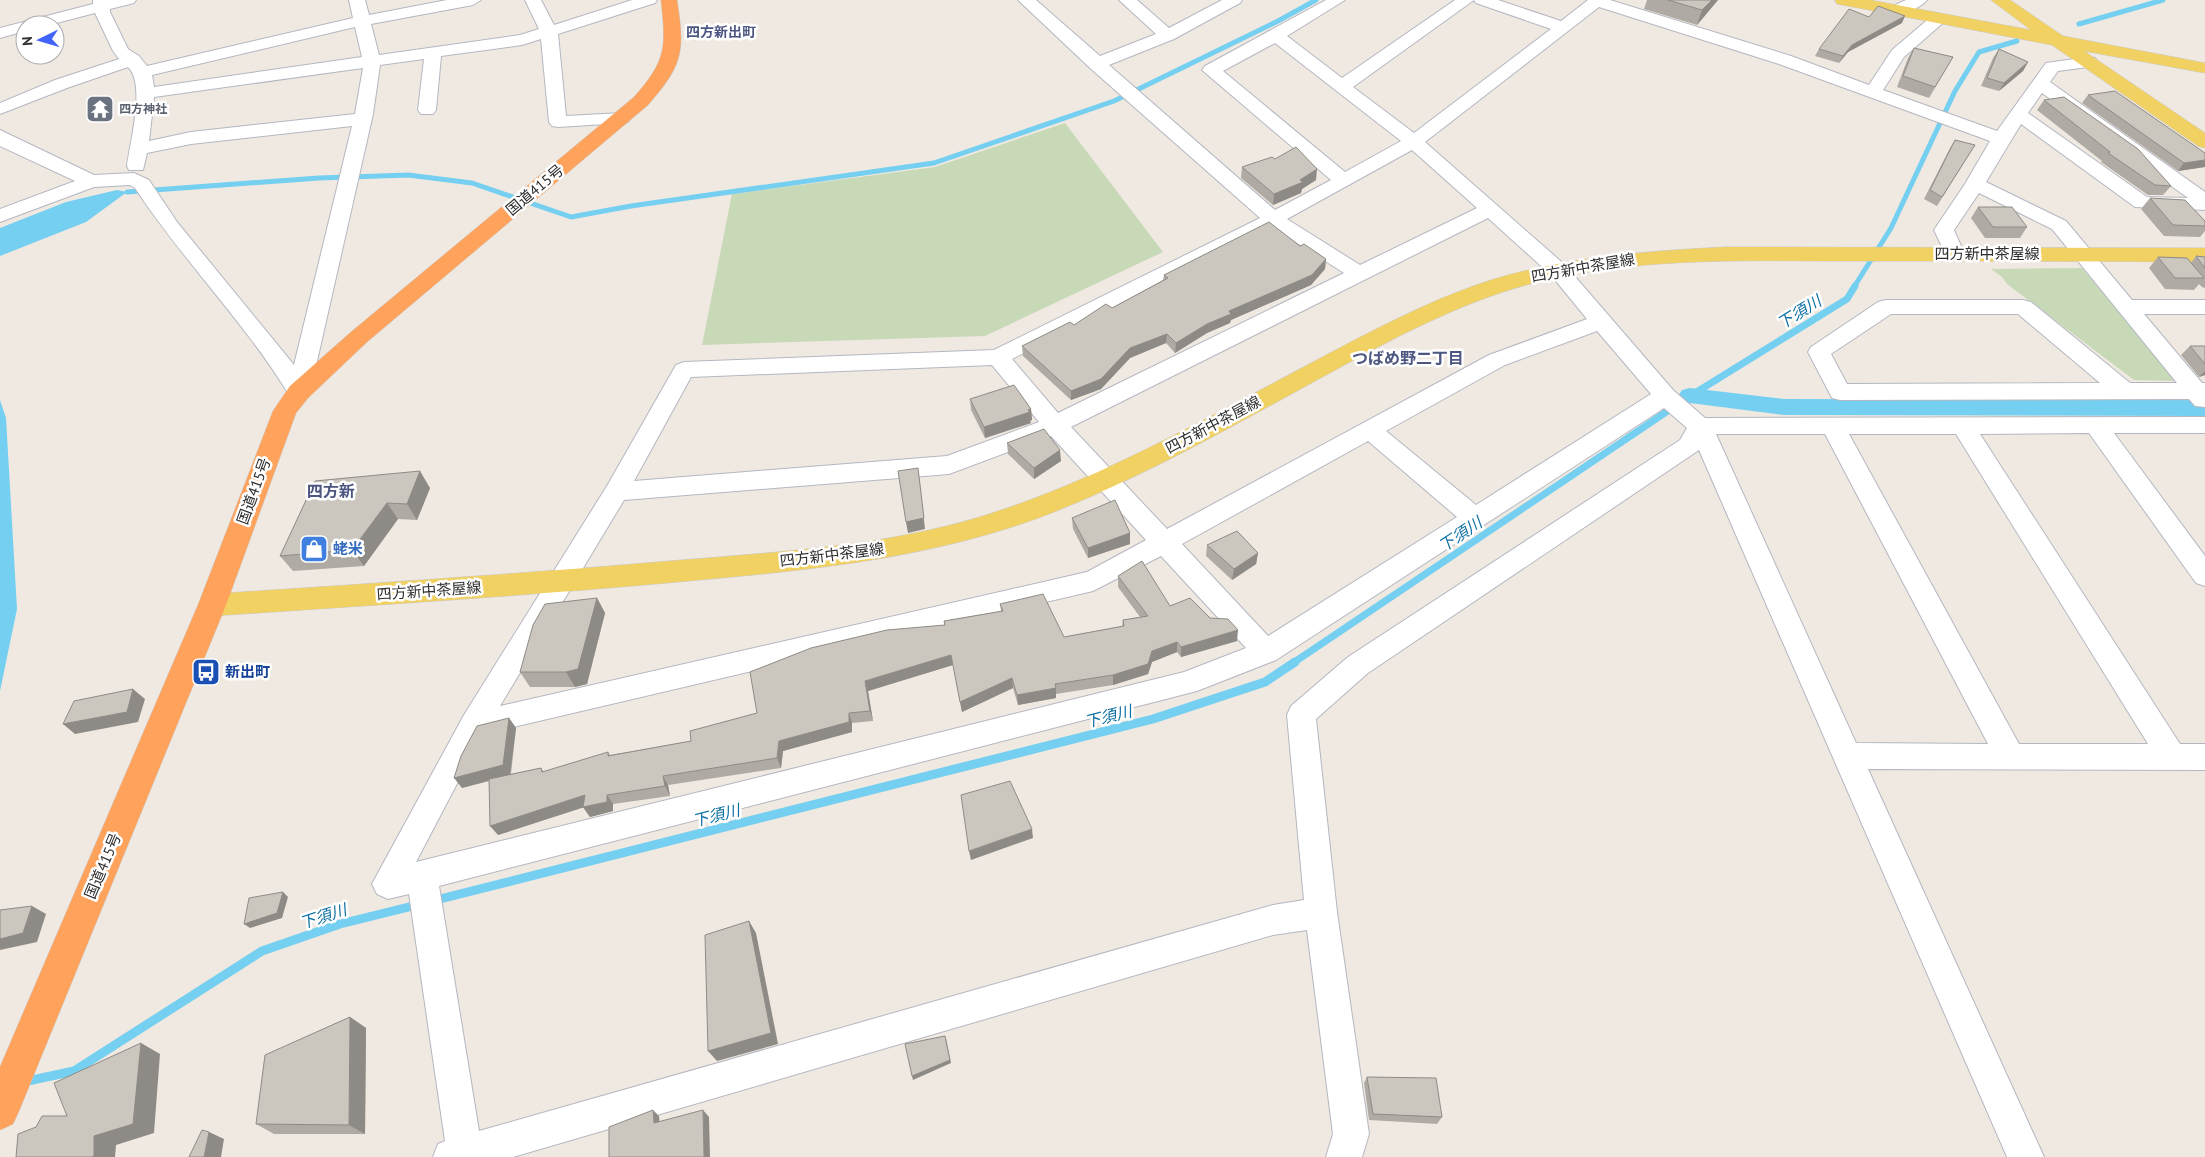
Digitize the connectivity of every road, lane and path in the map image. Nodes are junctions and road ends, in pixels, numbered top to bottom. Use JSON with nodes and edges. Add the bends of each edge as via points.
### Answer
{"nodes":[{"id":1,"x":128,"y":0,"type":"edge"},
{"id":2,"x":356,"y":0,"type":"edge"},
{"id":3,"x":473,"y":0,"type":"edge"},
{"id":4,"x":533,"y":0,"type":"edge"},
{"id":5,"x":649,"y":0,"type":"edge"},
{"id":6,"x":669,"y":0,"type":"edge"},
{"id":7,"x":1026,"y":0,"type":"edge"},
{"id":8,"x":1127,"y":0,"type":"edge"},
{"id":9,"x":1234,"y":0,"type":"edge"},
{"id":10,"x":1337,"y":0,"type":"edge"},
{"id":11,"x":1466,"y":0,"type":"edge"},
{"id":12,"x":1482,"y":0,"type":"edge"},
{"id":13,"x":1844,"y":0,"type":"edge"},
{"id":14,"x":1918,"y":0,"type":"edge"},
{"id":15,"x":1999,"y":0,"type":"edge"},
{"id":16,"x":2018,"y":0,"type":"edge"},
{"id":17,"x":102,"y":3,"type":"edge"},
{"id":18,"x":1897,"y":10,"type":"junction"},
{"id":19,"x":62,"y":15,"type":"edge"},
{"id":20,"x":1938,"y":19,"type":"junction"},
{"id":21,"x":362,"y":22,"type":"junction"},
{"id":22,"x":1562,"y":27,"type":"junction"},
{"id":23,"x":15,"y":29,"type":"edge"},
{"id":24,"x":550,"y":32,"type":"junction"},
{"id":25,"x":0,"y":33,"type":"edge"},
{"id":26,"x":1168,"y":35,"type":"junction"},
{"id":27,"x":1276,"y":36,"type":"junction"},
{"id":28,"x":2056,"y":40,"type":"junction"},
{"id":29,"x":2080,"y":44,"type":"junction"},
{"id":30,"x":433,"y":54,"type":"junction"},
{"id":31,"x":372,"y":62,"type":"junction"},
{"id":32,"x":2089,"y":62,"type":"junction"},
{"id":33,"x":1096,"y":64,"type":"junction"},
{"id":34,"x":138,"y":66,"type":"junction"},
{"id":35,"x":2205,"y":68,"type":"edge"},
{"id":36,"x":2040,"y":83,"type":"junction"},
{"id":37,"x":1344,"y":86,"type":"junction"},
{"id":38,"x":1874,"y":90,"type":"junction"},
{"id":39,"x":146,"y":93,"type":"junction"},
{"id":40,"x":0,"y":109,"type":"edge"},
{"id":41,"x":427,"y":110,"type":"dead end"},
{"id":42,"x":2018,"y":114,"type":"junction"},
{"id":43,"x":362,"y":118,"type":"junction"},
{"id":44,"x":622,"y":118,"type":"junction"},
{"id":45,"x":2205,"y":127,"type":"edge"},
{"id":46,"x":2001,"y":138,"type":"junction"},
{"id":47,"x":2,"y":141,"type":"edge"},
{"id":48,"x":1414,"y":142,"type":"junction"},
{"id":49,"x":2205,"y":142,"type":"edge"},
{"id":50,"x":138,"y":149,"type":"junction"},
{"id":51,"x":91,"y":181,"type":"junction"},
{"id":52,"x":1344,"y":181,"type":"junction"},
{"id":53,"x":1975,"y":184,"type":"junction"},
{"id":54,"x":143,"y":187,"type":"junction"},
{"id":55,"x":2205,"y":202,"type":"edge"},
{"id":56,"x":1488,"y":210,"type":"junction"},
{"id":57,"x":0,"y":216,"type":"edge"},
{"id":58,"x":1273,"y":220,"type":"junction"},
{"id":59,"x":1954,"y":253,"type":"junction"},
{"id":60,"x":2082,"y":254,"type":"junction"},
{"id":61,"x":2205,"y":255,"type":"edge"},
{"id":62,"x":1558,"y":270,"type":"junction"},
{"id":63,"x":1358,"y":273,"type":"junction"},
{"id":64,"x":2125,"y":307,"type":"junction"},
{"id":65,"x":2205,"y":307,"type":"edge"},
{"id":66,"x":1602,"y":321,"type":"junction"},
{"id":67,"x":998,"y":357,"type":"junction"},
{"id":68,"x":2124,"y":391,"type":"junction"},
{"id":69,"x":300,"y":392,"type":"junction"},
{"id":70,"x":2202,"y":394,"type":"edge"},
{"id":71,"x":1665,"y":396,"type":"junction"},
{"id":72,"x":1055,"y":425,"type":"junction"},
{"id":73,"x":2205,"y":425,"type":"edge"},
{"id":74,"x":1700,"y":426,"type":"junction"},
{"id":75,"x":1833,"y":426,"type":"junction"},
{"id":76,"x":1963,"y":426,"type":"junction"},
{"id":77,"x":2096,"y":426,"type":"junction"},
{"id":78,"x":1370,"y":430,"type":"junction"},
{"id":79,"x":1106,"y":481,"type":"junction"},
{"id":80,"x":616,"y":492,"type":"junction"},
{"id":81,"x":1475,"y":518,"type":"junction"},
{"id":82,"x":1164,"y":544,"type":"junction"},
{"id":83,"x":2205,"y":576,"type":"edge"},
{"id":84,"x":560,"y":582,"type":"junction"},
{"id":85,"x":212,"y":605,"type":"junction"},
{"id":86,"x":1266,"y":652,"type":"junction"},
{"id":87,"x":474,"y":724,"type":"junction"},
{"id":88,"x":1848,"y":756,"type":"junction"},
{"id":89,"x":2010,"y":756,"type":"junction"},
{"id":90,"x":2172,"y":757,"type":"junction"},
{"id":91,"x":2205,"y":757,"type":"edge"},
{"id":92,"x":422,"y":877,"type":"junction"},
{"id":93,"x":1321,"y":912,"type":"junction"},
{"id":94,"x":0,"y":1111,"type":"edge"},
{"id":95,"x":460,"y":1155,"type":"edge"},
{"id":96,"x":1344,"y":1157,"type":"edge"},
{"id":97,"x":2026,"y":1157,"type":"edge"}],
"edges":[{"from":1,"to":17,"type":"street"},
{"from":2,"to":21,"type":"street"},
{"from":3,"to":21,"type":"street"},
{"from":4,"to":24,"type":"street"},
{"from":5,"to":24,"type":"street"},
{"from":6,"to":44,"type":"highway","name":"国道415号","via":[[674,42],[670,62],[659,81]]},
{"from":7,"to":33,"type":"street"},
{"from":8,"to":26,"type":"street"},
{"from":9,"to":26,"type":"street"},
{"from":10,"to":27,"type":"street"},
{"from":11,"to":37,"type":"street"},
{"from":12,"to":22,"type":"street"},
{"from":13,"to":18,"type":"main road"},
{"from":14,"to":18,"type":"street"},
{"from":15,"to":28,"type":"main road"},
{"from":16,"to":29,"type":"main road"},
{"from":17,"to":19,"type":"street"},
{"from":17,"to":34,"type":"street","via":[[102,12],[121,51]]},
{"from":18,"to":20,"type":"main road"},
{"from":20,"to":28,"type":"main road"},
{"from":20,"to":38,"type":"street","via":[[1898,54]]},
{"from":21,"to":31,"type":"street"},
{"from":21,"to":34,"type":"street"},
{"from":22,"to":38,"type":"street","via":[[1597,1]]},
{"from":22,"to":48,"type":"street"},
{"from":23,"to":25,"type":"street"},
{"from":24,"to":30,"type":"street","via":[[522,40]]},
{"from":24,"to":44,"type":"street","via":[[558,122]]},
{"from":26,"to":33,"type":"street"},
{"from":27,"to":37,"type":"street"},
{"from":27,"to":52,"type":"street","via":[[1211,70]]},
{"from":28,"to":29,"type":"main road"},
{"from":28,"to":32,"type":"main road"},
{"from":29,"to":35,"type":"main road"},
{"from":29,"to":45,"type":"main road"},
{"from":30,"to":31,"type":"street"},
{"from":30,"to":41,"type":"street"},
{"from":31,"to":39,"type":"street"},
{"from":31,"to":43,"type":"street"},
{"from":32,"to":36,"type":"street","via":[[2052,67]]},
{"from":32,"to":49,"type":"main road"},
{"from":33,"to":58,"type":"street"},
{"from":34,"to":39,"type":"street"},
{"from":34,"to":40,"type":"street","via":[[61,84]]},
{"from":36,"to":42,"type":"street"},
{"from":36,"to":55,"type":"street"},
{"from":37,"to":48,"type":"street"},
{"from":38,"to":46,"type":"street"},
{"from":39,"to":50,"type":"street"},
{"from":42,"to":46,"type":"street"},
{"from":42,"to":55,"type":"street","via":[[2142,203]]},
{"from":43,"to":50,"type":"street","via":[[191,138]]},
{"from":43,"to":69,"type":"street"},
{"from":44,"to":69,"type":"highway","name":"国道415号","via":[[359,337]]},
{"from":46,"to":53,"type":"street"},
{"from":47,"to":51,"type":"street"},
{"from":48,"to":52,"type":"street"},
{"from":48,"to":56,"type":"street"},
{"from":50,"to":54,"type":"street"},
{"from":51,"to":54,"type":"street"},
{"from":51,"to":57,"type":"street"},
{"from":52,"to":58,"type":"street"},
{"from":53,"to":59,"type":"street","via":[[1944,230]]},
{"from":53,"to":60,"type":"street","via":[[2059,225]]},
{"from":54,"to":69,"type":"street","via":[[170,226],[282,362]]},
{"from":56,"to":62,"type":"street"},
{"from":56,"to":63,"type":"street"},
{"from":58,"to":63,"type":"street"},
{"from":58,"to":67,"type":"street"},
{"from":59,"to":60,"type":"main road","name":"四方新中茶屋線"},
{"from":59,"to":62,"type":"main road","name":"四方新中茶屋線","via":[[1654,257]]},
{"from":60,"to":61,"type":"main road","name":"四方新中茶屋線"},
{"from":60,"to":64,"type":"street"},
{"from":62,"to":66,"type":"street"},
{"from":62,"to":79,"type":"main road","name":"四方新中茶屋線","via":[[1466,296],[1411,321]]},
{"from":63,"to":72,"type":"street"},
{"from":64,"to":65,"type":"street"},
{"from":64,"to":70,"type":"street"},
{"from":66,"to":71,"type":"street"},
{"from":66,"to":78,"type":"street","via":[[1497,360]]},
{"from":67,"to":72,"type":"street"},
{"from":67,"to":80,"type":"street","via":[[684,370]]},
{"from":68,"to":68,"type":"street","via":[[1840,392],[1819,352],[1886,308],[2024,307]]},
{"from":68,"to":70,"type":"street"},
{"from":69,"to":85,"type":"highway","name":"国道415号","via":[[285,411],[275,435]]},
{"from":71,"to":74,"type":"street"},
{"from":71,"to":81,"type":"street"},
{"from":72,"to":79,"type":"street"},
{"from":72,"to":80,"type":"street","via":[[948,466]]},
{"from":73,"to":77,"type":"street"},
{"from":74,"to":75,"type":"street"},
{"from":74,"to":88,"type":"street"},
{"from":74,"to":93,"type":"street","via":[[1688,446],[1358,665],[1301,715]]},
{"from":75,"to":76,"type":"street"},
{"from":75,"to":89,"type":"street"},
{"from":76,"to":77,"type":"street"},
{"from":76,"to":90,"type":"street"},
{"from":77,"to":83,"type":"street"},
{"from":78,"to":81,"type":"street"},
{"from":78,"to":82,"type":"street"},
{"from":79,"to":82,"type":"street"},
{"from":79,"to":84,"type":"main road","name":"四方新中茶屋線","via":[[984,526],[907,544],[833,557]]},
{"from":80,"to":84,"type":"street"},
{"from":81,"to":86,"type":"street"},
{"from":82,"to":86,"type":"street"},
{"from":82,"to":87,"type":"street","via":[[1093,581]]},
{"from":84,"to":85,"type":"main road","name":"四方新中茶屋線"},
{"from":84,"to":87,"type":"street"},
{"from":85,"to":94,"type":"highway","name":"国道415号"},
{"from":86,"to":92,"type":"street","via":[[1187,683]]},
{"from":87,"to":92,"type":"street","via":[[388,884]]},
{"from":88,"to":89,"type":"street"},
{"from":88,"to":97,"type":"street"},
{"from":89,"to":90,"type":"street"},
{"from":90,"to":91,"type":"street"},
{"from":92,"to":95,"type":"street"},
{"from":93,"to":95,"type":"street","via":[[1274,920]]},
{"from":93,"to":96,"type":"street","via":[[1351,1134]]}]}
